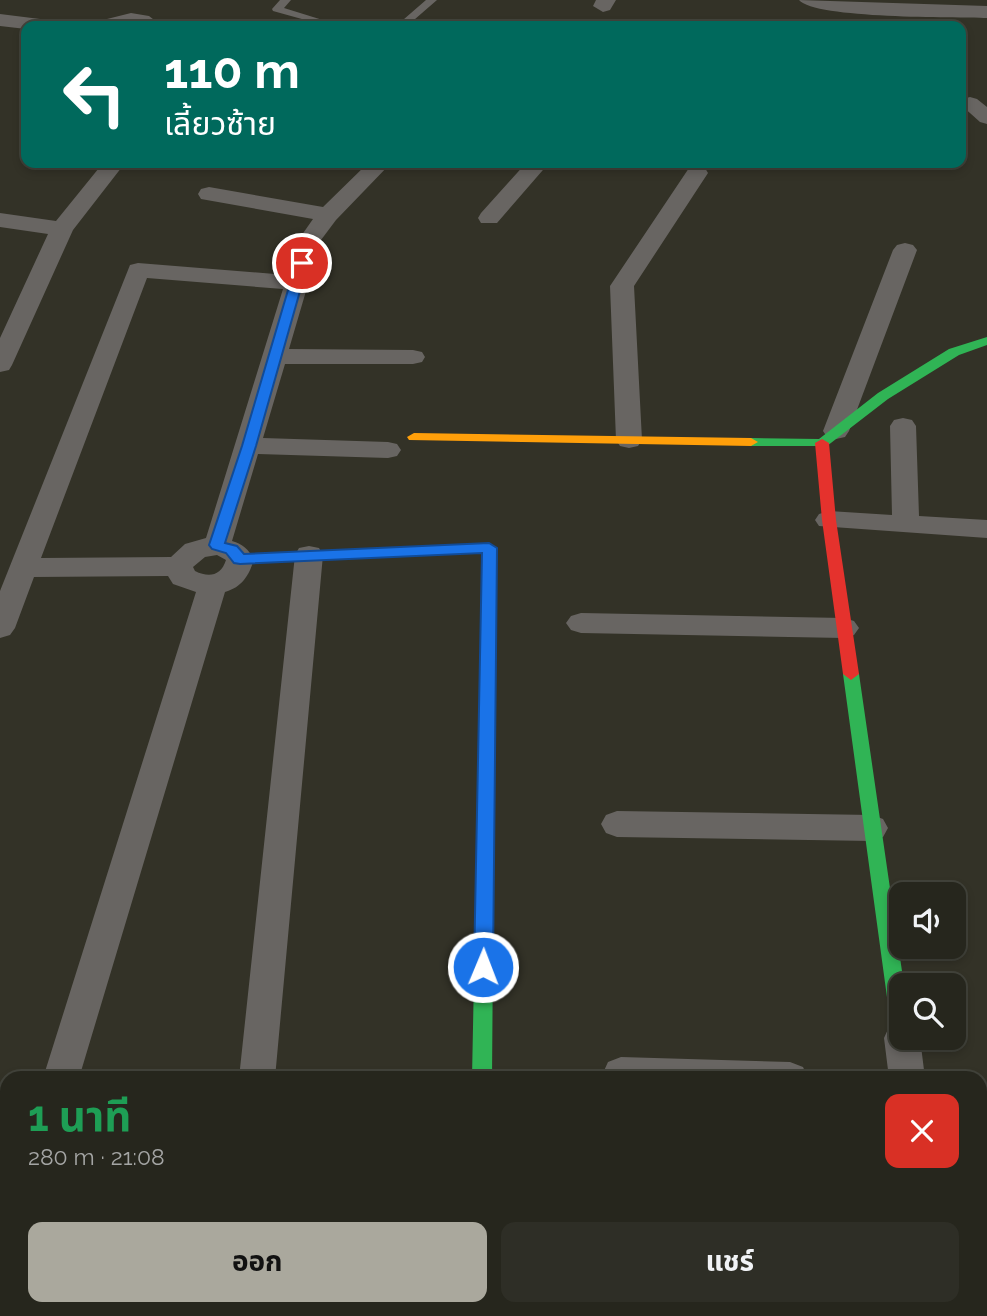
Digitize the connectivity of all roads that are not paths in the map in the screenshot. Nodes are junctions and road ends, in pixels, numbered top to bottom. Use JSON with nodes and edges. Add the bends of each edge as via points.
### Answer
{"nodes":[{"id":1,"x":12,"y":0,"type":"edge"},
{"id":2,"x":150,"y":0,"type":"edge"},
{"id":3,"x":286,"y":0,"type":"edge"},
{"id":4,"x":432,"y":0,"type":"edge"},
{"id":5,"x":809,"y":0,"type":"edge"},
{"id":6,"x":855,"y":12,"type":"edge"},
{"id":7,"x":987,"y":12,"type":"edge"},
{"id":8,"x":0,"y":13,"type":"edge"},
{"id":9,"x":0,"y":20,"type":"edge"},
{"id":10,"x":145,"y":21,"type":"edge"},
{"id":11,"x":319,"y":21,"type":"edge"},
{"id":12,"x":407,"y":21,"type":"edge"},
{"id":13,"x":21,"y":23,"type":"edge"},
{"id":14,"x":970,"y":103,"type":"dead end"},
{"id":15,"x":987,"y":118,"type":"edge"},
{"id":16,"x":110,"y":168,"type":"edge"},
{"id":17,"x":375,"y":168,"type":"edge"},
{"id":18,"x":534,"y":168,"type":"edge"},
{"id":19,"x":697,"y":173,"type":"dead end"},
{"id":20,"x":209,"y":194,"type":"dead end"},
{"id":21,"x":328,"y":215,"type":"junction"},
{"id":22,"x":489,"y":218,"type":"dead end"},
{"id":23,"x":0,"y":220,"type":"edge"},
{"id":24,"x":62,"y":229,"type":"junction"},
{"id":25,"x":905,"y":250,"type":"dead end"},
{"id":26,"x":297,"y":284,"type":"junction"},
{"id":27,"x":987,"y":341,"type":"edge"},
{"id":28,"x":276,"y":356,"type":"junction"},
{"id":29,"x":413,"y":357,"type":"dead end"},
{"id":30,"x":0,"y":365,"type":"edge"},
{"id":31,"x":903,"y":426,"type":"dead end"},
{"id":32,"x":414,"y":437,"type":"dead end"},
{"id":33,"x":829,"y":437,"type":"junction"},
{"id":34,"x":629,"y":440,"type":"junction"},
{"id":35,"x":249,"y":446,"type":"junction"},
{"id":36,"x":387,"y":450,"type":"dead end"},
{"id":37,"x":829,"y":520,"type":"junction"},
{"id":38,"x":906,"y":524,"type":"junction"},
{"id":39,"x":987,"y":529,"type":"edge"},
{"id":40,"x":228,"y":552,"type":"junction"},
{"id":41,"x":310,"y":555,"type":"junction"},
{"id":42,"x":179,"y":566,"type":"junction"},
{"id":43,"x":23,"y":568,"type":"junction"},
{"id":44,"x":212,"y":586,"type":"junction"},
{"id":45,"x":581,"y":623,"type":"dead end"},
{"id":46,"x":0,"y":628,"type":"edge"},
{"id":47,"x":844,"y":628,"type":"junction"},
{"id":48,"x":617,"y":824,"type":"dead end"},
{"id":49,"x":872,"y":828,"type":"junction"},
{"id":50,"x":893,"y":973,"type":"edge"},
{"id":51,"x":904,"y":1050,"type":"edge"},
{"id":52,"x":63,"y":1071,"type":"edge"},
{"id":53,"x":258,"y":1071,"type":"edge"},
{"id":54,"x":482,"y":1071,"type":"edge"},
{"id":55,"x":906,"y":1071,"type":"edge"}],
"edges":[{"from":1,"to":8,"type":"street"},
{"from":2,"to":10,"type":"street"},
{"from":3,"to":11,"type":"lane","via":[[277,9]]},
{"from":4,"to":12,"type":"lane"},
{"from":5,"to":6,"type":"street"},
{"from":6,"to":7,"type":"street"},
{"from":9,"to":13,"type":"street"},
{"from":14,"to":15,"type":"street"},
{"from":16,"to":24,"type":"street"},
{"from":17,"to":21,"type":"street"},
{"from":18,"to":22,"type":"street"},
{"from":19,"to":34,"type":"street","via":[[622,286]]},
{"from":20,"to":21,"type":"street"},
{"from":21,"to":26,"type":"street","via":[[310,239]]},
{"from":23,"to":24,"type":"street"},
{"from":24,"to":30,"type":"street"},
{"from":25,"to":33,"type":"street"},
{"from":26,"to":28,"type":"street"},
{"from":26,"to":43,"type":"street","via":[[138,270]]},
{"from":27,"to":33,"type":"street","via":[[954,352],[883,396]]},
{"from":28,"to":29,"type":"street"},
{"from":28,"to":35,"type":"street"},
{"from":31,"to":38,"type":"street"},
{"from":32,"to":34,"type":"street"},
{"from":33,"to":34,"type":"street"},
{"from":33,"to":37,"type":"street"},
{"from":35,"to":36,"type":"street"},
{"from":35,"to":40,"type":"street"},
{"from":37,"to":38,"type":"street"},
{"from":37,"to":47,"type":"street"},
{"from":38,"to":39,"type":"street"},
{"from":40,"to":41,"type":"street"},
{"from":40,"to":42,"type":"street","via":[[200,547]]},
{"from":40,"to":44,"type":"street","via":[[238,571],[228,581]]},
{"from":41,"to":53,"type":"street"},
{"from":41,"to":54,"type":"street","via":[[489,548]]},
{"from":42,"to":43,"type":"street"},
{"from":42,"to":44,"type":"street","via":[[183,577],[195,585]]},
{"from":43,"to":46,"type":"street"},
{"from":44,"to":52,"type":"street"},
{"from":45,"to":47,"type":"street"},
{"from":47,"to":49,"type":"street"},
{"from":48,"to":49,"type":"street"},
{"from":49,"to":50,"type":"street"},
{"from":51,"to":55,"type":"street"}]}
